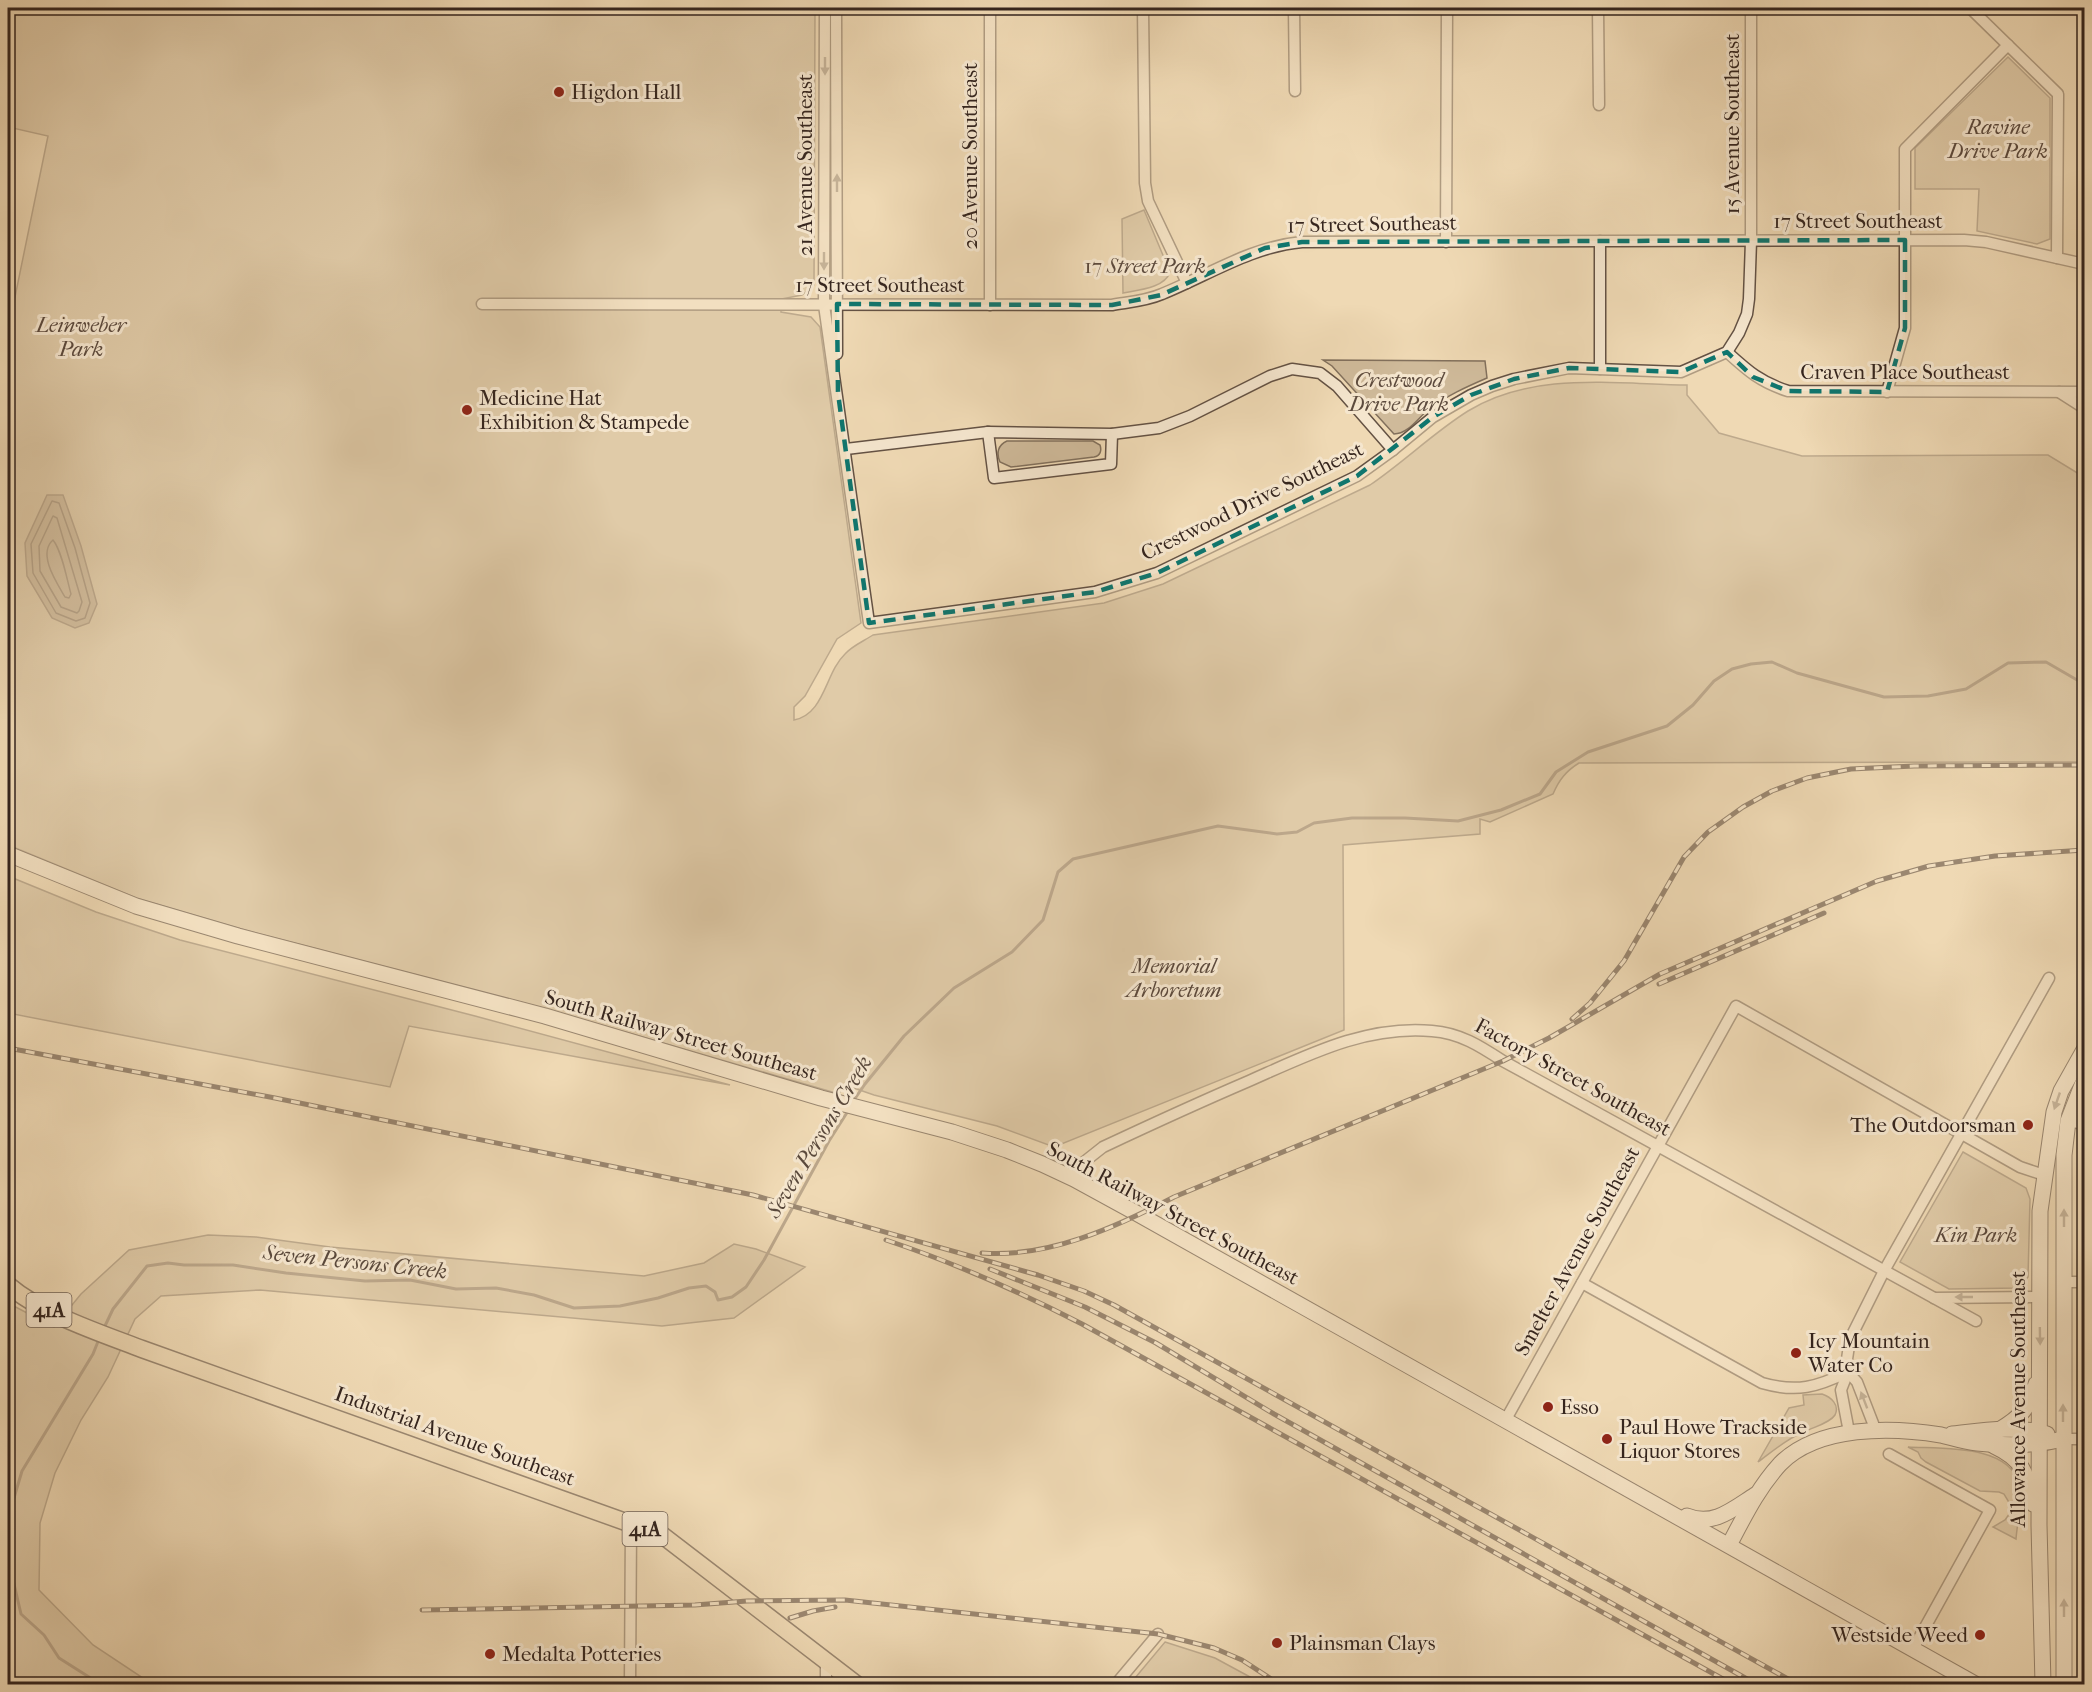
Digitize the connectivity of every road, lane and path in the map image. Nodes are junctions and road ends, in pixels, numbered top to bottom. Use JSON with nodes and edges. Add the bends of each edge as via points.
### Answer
{"nodes":[{"id":1,"x":825,"y":8,"type":"edge"},
{"id":2,"x":837,"y":8,"type":"edge"},
{"id":3,"x":990,"y":8,"type":"edge"},
{"id":4,"x":1143,"y":8,"type":"edge"},
{"id":5,"x":1294,"y":8,"type":"edge"},
{"id":6,"x":1447,"y":8,"type":"edge"},
{"id":7,"x":1598,"y":8,"type":"edge"},
{"id":8,"x":1751,"y":8,"type":"edge"},
{"id":9,"x":1970,"y":8,"type":"edge"},
{"id":10,"x":2008,"y":45,"type":"junction"},
{"id":11,"x":1295,"y":91,"type":"dead end"},
{"id":12,"x":1599,"y":105,"type":"dead end"},
{"id":13,"x":1905,"y":240,"type":"junction"},
{"id":14,"x":1599,"y":241,"type":"junction"},
{"id":15,"x":1751,"y":241,"type":"junction"},
{"id":16,"x":1446,"y":242,"type":"junction"},
{"id":17,"x":2057,"y":258,"type":"junction"},
{"id":18,"x":2085,"y":264,"type":"edge"},
{"id":19,"x":1187,"y":282,"type":"junction"},
{"id":20,"x":482,"y":303,"type":"dead end"},
{"id":21,"x":824,"y":304,"type":"junction"},
{"id":22,"x":837,"y":304,"type":"junction"},
{"id":23,"x":990,"y":304,"type":"junction"},
{"id":24,"x":1727,"y":352,"type":"junction"},
{"id":25,"x":1600,"y":369,"type":"junction"},
{"id":26,"x":1887,"y":392,"type":"junction"},
{"id":27,"x":2059,"y":392,"type":"junction"},
{"id":28,"x":2085,"y":392,"type":"edge"},
{"id":29,"x":838,"y":393,"type":"junction"},
{"id":30,"x":2085,"y":408,"type":"edge"},
{"id":31,"x":988,"y":432,"type":"junction"},
{"id":32,"x":1112,"y":434,"type":"junction"},
{"id":33,"x":846,"y":449,"type":"junction"},
{"id":34,"x":1393,"y":450,"type":"junction"},
{"id":35,"x":869,"y":623,"type":"joint"},
{"id":36,"x":8,"y":854,"type":"edge"},
{"id":37,"x":2049,"y":978,"type":"dead end"},
{"id":38,"x":2085,"y":1050,"type":"edge"},
{"id":39,"x":2085,"y":1080,"type":"edge"},
{"id":40,"x":2068,"y":1121,"type":"junction"},
{"id":41,"x":2085,"y":1124,"type":"edge"},
{"id":42,"x":1962,"y":1134,"type":"junction"},
{"id":43,"x":1658,"y":1146,"type":"junction"},
{"id":44,"x":2044,"y":1175,"type":"junction"},
{"id":45,"x":1074,"y":1179,"type":"junction"},
{"id":46,"x":1884,"y":1271,"type":"junction"},
{"id":47,"x":2064,"y":1282,"type":"junction"},
{"id":48,"x":2085,"y":1282,"type":"edge"},
{"id":49,"x":1582,"y":1283,"type":"junction"},
{"id":50,"x":8,"y":1285,"type":"edge"},
{"id":51,"x":2039,"y":1297,"type":"junction"},
{"id":52,"x":1932,"y":1298,"type":"junction"},
{"id":53,"x":1976,"y":1322,"type":"dead end"},
{"id":54,"x":1848,"y":1372,"type":"junction"},
{"id":55,"x":2040,"y":1372,"type":"junction"},
{"id":56,"x":1505,"y":1421,"type":"junction"},
{"id":57,"x":1999,"y":1430,"type":"junction"},
{"id":58,"x":1876,"y":1431,"type":"junction"},
{"id":59,"x":1849,"y":1432,"type":"junction"},
{"id":60,"x":1943,"y":1436,"type":"junction"},
{"id":61,"x":2039,"y":1438,"type":"junction"},
{"id":62,"x":2063,"y":1439,"type":"junction"},
{"id":63,"x":2085,"y":1439,"type":"edge"},
{"id":64,"x":1991,"y":1444,"type":"junction"},
{"id":65,"x":1889,"y":1454,"type":"dead end"},
{"id":66,"x":1757,"y":1494,"type":"junction"},
{"id":67,"x":1643,"y":1498,"type":"junction"},
{"id":68,"x":631,"y":1524,"type":"junction"},
{"id":69,"x":2039,"y":1525,"type":"junction"},
{"id":70,"x":1729,"y":1545,"type":"junction"},
{"id":71,"x":1158,"y":1634,"type":"dead end"},
{"id":72,"x":1913,"y":1649,"type":"junction"},
{"id":73,"x":826,"y":1661,"type":"junction"},
{"id":74,"x":630,"y":1684,"type":"edge"},
{"id":75,"x":826,"y":1684,"type":"edge"},
{"id":76,"x":856,"y":1684,"type":"edge"},
{"id":77,"x":1116,"y":1684,"type":"edge"},
{"id":78,"x":1975,"y":1684,"type":"edge"},
{"id":79,"x":2043,"y":1684,"type":"edge"},
{"id":80,"x":2064,"y":1684,"type":"edge"}],
"edges":[{"from":1,"to":21,"type":"street","name":"21 Avenue Southeast","one_way":true},
{"from":22,"to":2,"type":"street","name":"21 Avenue Southeast","one_way":true},
{"from":3,"to":23,"type":"street","name":"20 Avenue Southeast"},
{"from":4,"to":19,"type":"street","via":[[1145,183],[1148,201]]},
{"from":5,"to":11,"type":"street"},
{"from":6,"to":16,"type":"street"},
{"from":7,"to":12,"type":"street"},
{"from":8,"to":15,"type":"street","name":"15 Avenue Southeast"},
{"from":9,"to":10,"type":"street"},
{"from":10,"to":13,"type":"street","via":[[1905,149]]},
{"from":10,"to":17,"type":"street","via":[[2058,94]]},
{"from":13,"to":15,"type":"street","name":"17 Street Southeast"},
{"from":13,"to":17,"type":"street","name":"17 Street Southeast","via":[[1986,242]]},
{"from":13,"to":26,"type":"street","via":[[1905,328]]},
{"from":14,"to":15,"type":"street","name":"17 Street Southeast"},
{"from":14,"to":16,"type":"street","name":"17 Street Southeast"},
{"from":14,"to":25,"type":"street"},
{"from":15,"to":24,"type":"street","via":[[1747,314]]},
{"from":16,"to":19,"type":"street","name":"17 Street Southeast","via":[[1282,244]]},
{"from":17,"to":18,"type":"street","name":"17 Street Southeast"},
{"from":19,"to":23,"type":"street","name":"17 Street Southeast","via":[[1161,295],[1112,305]]},
{"from":20,"to":21,"type":"street","name":"17 Street Southeast"},
{"from":21,"to":22,"type":"street","name":"17 Street Southeast"},
{"from":21,"to":29,"type":"street","name":"21 Avenue Southeast"},
{"from":22,"to":23,"type":"street","name":"17 Street Southeast"},
{"from":22,"to":29,"type":"street","name":"21 Avenue Southeast"},
{"from":24,"to":25,"type":"street","name":"Crestwood Drive Southeast","via":[[1681,372]]},
{"from":24,"to":26,"type":"street","name":"Craven Place Southeast","via":[[1753,376],[1788,391]]},
{"from":25,"to":34,"type":"street","name":"Crestwood Drive Southeast","via":[[1569,368],[1492,386],[1433,417]]},
{"from":26,"to":27,"type":"street","name":"Craven Place Southeast"},
{"from":27,"to":28,"type":"street","name":"Craven Place Southeast"},
{"from":27,"to":30,"type":"street"},
{"from":29,"to":33,"type":"street","name":"21 Avenue Southeast"},
{"from":31,"to":32,"type":"street"},
{"from":31,"to":32,"type":"street","via":[[994,478],[1111,464]]},
{"from":31,"to":33,"type":"street"},
{"from":32,"to":34,"type":"street","via":[[1159,428],[1292,369],[1320,373],[1337,386]]},
{"from":33,"to":35,"type":"street","name":"21 Avenue Southeast"},
{"from":34,"to":35,"type":"street","name":"Crestwood Drive Southeast","via":[[1357,476],[1157,573],[1095,592]]},
{"from":36,"to":45,"type":"street","name":"South Railway Street Southeast","via":[[136,906],[545,1016],[831,1101],[952,1132]]},
{"from":37,"to":42,"type":"street"},
{"from":38,"to":44,"type":"street","name":"Allowance Avenue Southeast","one_way":true,"via":[[2057,1101]]},
{"from":39,"to":40,"type":"street"},
{"from":40,"to":41,"type":"street"},
{"from":47,"to":40,"type":"street","one_way":true,"via":[[2064,1155]]},
{"from":42,"to":43,"type":"street","name":"Smelter Avenue Southeast","via":[[1736,1006]]},
{"from":42,"to":44,"type":"street","via":[[2020,1167]]},
{"from":42,"to":46,"type":"street"},
{"from":43,"to":45,"type":"street","name":"Factory Street Southeast","via":[[1472,1041],[1454,1034],[1411,1030],[1350,1040],[1188,1107],[1095,1152]]},
{"from":43,"to":46,"type":"street","name":"Factory Street Southeast"},
{"from":43,"to":49,"type":"street","name":"Smelter Avenue Southeast"},
{"from":44,"to":51,"type":"street","name":"Allowance Avenue Southeast"},
{"from":45,"to":56,"type":"street","name":"South Railway Street Southeast"},
{"from":46,"to":52,"type":"street","name":"Factory Street Southeast"},
{"from":46,"to":54,"type":"street","via":[[1850,1339]]},
{"from":47,"to":48,"type":"street"},
{"from":62,"to":47,"type":"street","one_way":true},
{"from":49,"to":54,"type":"street","via":[[1762,1383],[1792,1388],[1817,1386]]},
{"from":49,"to":56,"type":"street","name":"Smelter Avenue Southeast"},
{"from":50,"to":68,"type":"main road","name":"Industrial Avenue Southeast","number":"41A","via":[[22,1297],[93,1331]]},
{"from":51,"to":52,"type":"street","one_way":true},
{"from":51,"to":55,"type":"street","name":"Allowance Avenue Southeast","one_way":true},
{"from":52,"to":53,"type":"street","name":"Factory Street Southeast"},
{"from":58,"to":54,"type":"street","one_way":true,"via":[[1857,1382]]},
{"from":54,"to":59,"type":"street","via":[[1841,1390]]},
{"from":55,"to":57,"type":"street","via":[[2027,1408]]},
{"from":55,"to":61,"type":"street","name":"Allowance Avenue Southeast"},
{"from":56,"to":67,"type":"street","name":"South Railway Street Southeast"},
{"from":57,"to":60,"type":"street"},
{"from":57,"to":61,"type":"street"},
{"from":58,"to":59,"type":"street"},
{"from":58,"to":60,"type":"street"},
{"from":59,"to":66,"type":"street","via":[[1823,1439],[1782,1462]]},
{"from":60,"to":64,"type":"street"},
{"from":61,"to":62,"type":"street"},
{"from":61,"to":64,"type":"street"},
{"from":61,"to":69,"type":"street","name":"Allowance Avenue Southeast"},
{"from":62,"to":63,"type":"street"},
{"from":80,"to":62,"type":"street","one_way":true},
{"from":64,"to":69,"type":"street","via":[[2010,1454],[2024,1470]]},
{"from":65,"to":72,"type":"street","via":[[1990,1510]]},
{"from":66,"to":67,"type":"street","via":[[1709,1520],[1693,1519]]},
{"from":66,"to":70,"type":"street"},
{"from":67,"to":70,"type":"street","name":"South Railway Street Southeast"},
{"from":68,"to":73,"type":"main road","name":"Industrial Avenue Southeast","number":"41A","via":[[662,1535]]},
{"from":68,"to":74,"type":"street"},
{"from":69,"to":79,"type":"street","name":"Allowance Avenue Southeast"},
{"from":70,"to":72,"type":"street","name":"South Railway Street Southeast"},
{"from":71,"to":77,"type":"street"},
{"from":72,"to":78,"type":"street","name":"South Railway Street Southeast"},
{"from":73,"to":75,"type":"street"},
{"from":73,"to":76,"type":"main road","name":"Industrial Avenue Southeast","number":"41A"}]}
